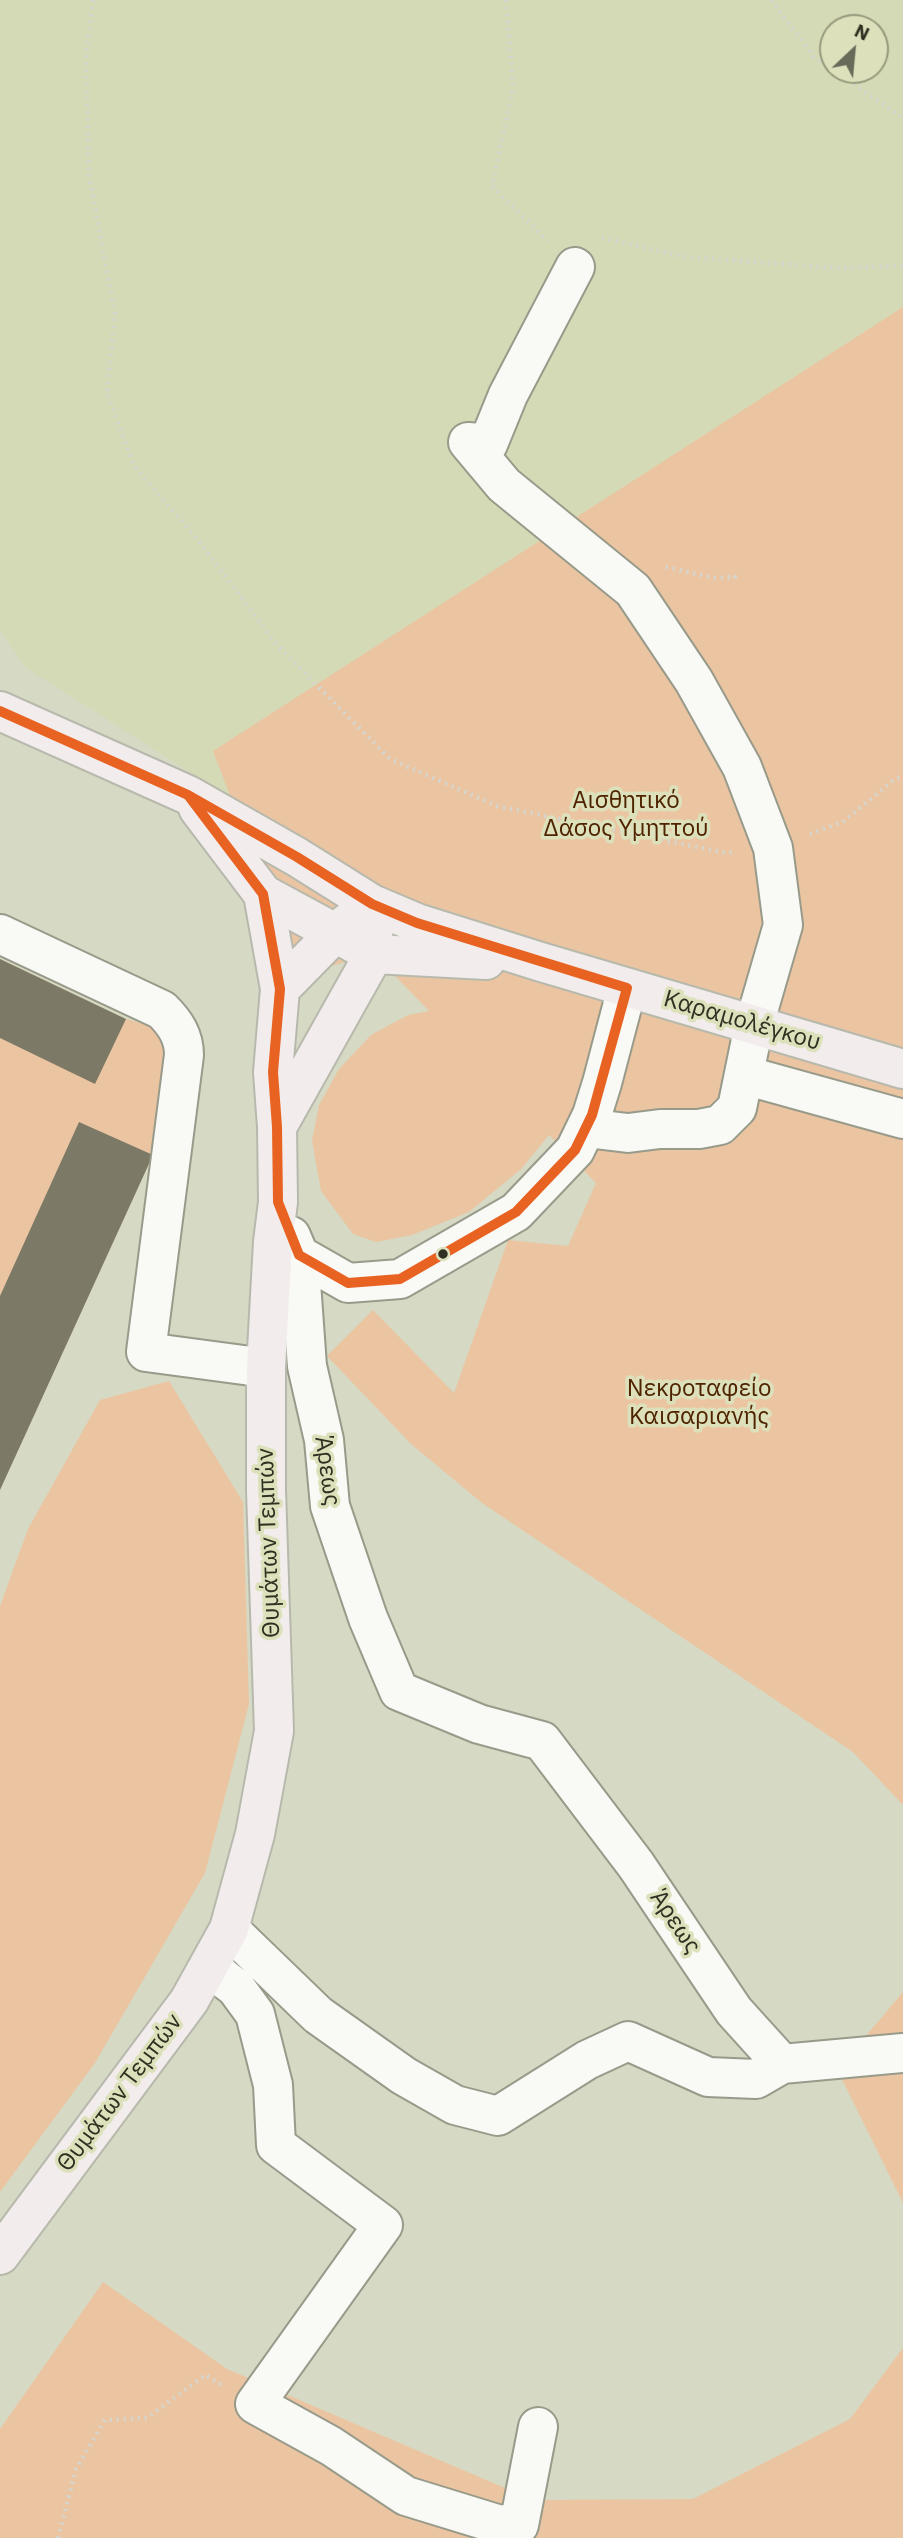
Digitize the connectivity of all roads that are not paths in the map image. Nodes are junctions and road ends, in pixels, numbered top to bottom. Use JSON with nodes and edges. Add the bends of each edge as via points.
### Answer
{"nodes":[{"id":1,"x":575,"y":268,"type":"road end"},
{"id":2,"x":0,"y":711,"type":"edge"},
{"id":3,"x":188,"y":795,"type":"junction"},
{"id":4,"x":264,"y":894,"type":"junction"},
{"id":5,"x":372,"y":904,"type":"junction"},
{"id":6,"x":335,"y":933,"type":"junction"},
{"id":7,"x":0,"y":934,"type":"edge"},
{"id":8,"x":374,"y":954,"type":"junction"},
{"id":9,"x":541,"y":962,"type":"junction"},
{"id":10,"x":627,"y":988,"type":"junction"},
{"id":11,"x":281,"y":989,"type":"junction"},
{"id":12,"x":754,"y":1025,"type":"junction"},
{"id":13,"x":903,"y":1069,"type":"edge"},
{"id":14,"x":744,"y":1075,"type":"junction"},
{"id":15,"x":903,"y":1119,"type":"edge"},
{"id":16,"x":277,"y":1127,"type":"junction"},
{"id":17,"x":586,"y":1128,"type":"junction"},
{"id":18,"x":278,"y":1202,"type":"junction"},
{"id":19,"x":299,"y":1255,"type":"junction"},
{"id":20,"x":266,"y":1368,"type":"junction"},
{"id":21,"x":229,"y":1928,"type":"junction"},
{"id":22,"x":209,"y":1967,"type":"junction"},
{"id":23,"x":903,"y":2053,"type":"edge"},
{"id":24,"x":782,"y":2064,"type":"junction"},
{"id":25,"x":0,"y":2255,"type":"edge"},
{"id":26,"x":538,"y":2427,"type":"dead end"}],
"edges":[{"from":1,"to":12,"type":"street","via":[[508,395],[488,444],[468,442],[504,485],[633,590],[694,681],[741,767],[773,848],[783,925]]},
{"from":2,"to":3,"type":"main road"},
{"from":3,"to":4,"type":"main road"},
{"from":3,"to":5,"type":"main road"},
{"from":4,"to":6,"type":"main road"},
{"from":4,"to":11,"type":"main road","name":"Θυμάτων Τεμπών"},
{"from":5,"to":6,"type":"main road"},
{"from":5,"to":8,"type":"main road"},
{"from":5,"to":9,"type":"main road"},
{"from":6,"to":8,"type":"main road"},
{"from":6,"to":11,"type":"main road"},
{"from":7,"to":20,"type":"street","via":[[162,1010],[177,1027],[184,1046],[183,1063],[146,1352]]},
{"from":8,"to":9,"type":"main road"},
{"from":8,"to":16,"type":"main road"},
{"from":9,"to":10,"type":"main road","name":"Καραμολέγκου"},
{"from":10,"to":12,"type":"main road","name":"Καραμολέγκου"},
{"from":10,"to":17,"type":"street"},
{"from":11,"to":16,"type":"main road","name":"Θυμάτων Τεμπών","via":[[273,1072]]},
{"from":12,"to":13,"type":"main road","name":"Καραμολέγκου"},
{"from":12,"to":14,"type":"street"},
{"from":14,"to":15,"type":"street"},
{"from":14,"to":17,"type":"street","via":[[737,1108],[720,1125],[628,1133]]},
{"from":16,"to":18,"type":"main road","name":"Θυμάτων Τεμπών"},
{"from":17,"to":19,"type":"street","via":[[575,1150],[516,1212],[400,1279],[348,1283]]},
{"from":18,"to":19,"type":"street"},
{"from":18,"to":20,"type":"main road","name":"Θυμάτων Τεμπών"},
{"from":19,"to":24,"type":"street","name":"Άρεως","via":[[307,1366],[324,1440],[330,1506],[368,1618],[399,1691],[479,1724],[542,1741],[636,1865],[734,2011]]},
{"from":20,"to":21,"type":"main road","name":"Θυμάτων Τεμπών","via":[[274,1731],[255,1834]]},
{"from":21,"to":22,"type":"main road","name":"Θυμάτων Τεμπών"},
{"from":21,"to":24,"type":"street","via":[[318,2015],[404,2076],[455,2105],[498,2116],[578,2065],[628,2041],[709,2077],[756,2079]]},
{"from":22,"to":25,"type":"main road","name":"Θυμάτων Τεμπών"},
{"from":22,"to":26,"type":"street","via":[[236,1988],[255,2014],[273,2085],[276,2145],[383,2225],[256,2404],[407,2496],[497,2524],[519,2525]]},
{"from":23,"to":24,"type":"street"}]}
